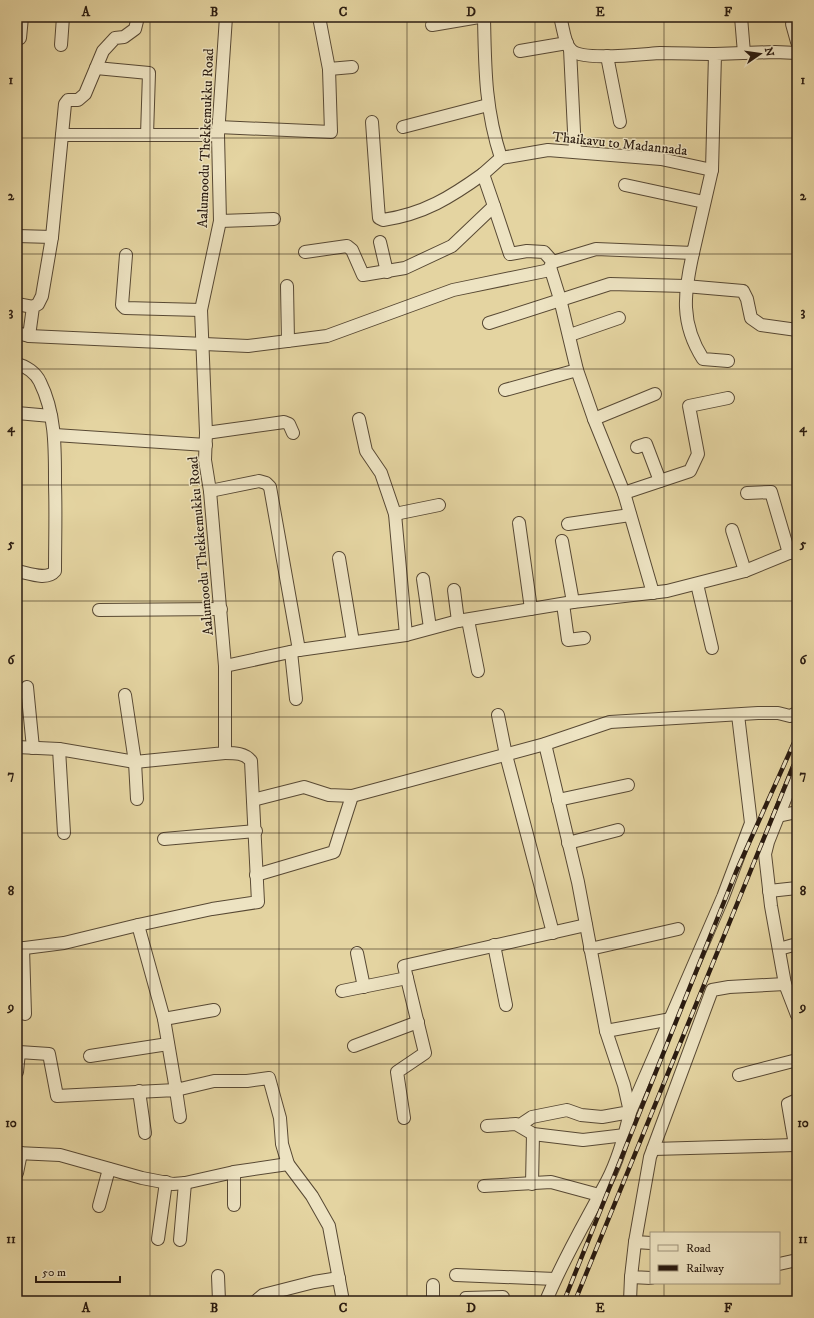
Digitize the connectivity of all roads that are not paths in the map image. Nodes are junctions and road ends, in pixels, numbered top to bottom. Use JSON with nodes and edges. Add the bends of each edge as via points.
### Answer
{"nodes":[{"id":1,"x":22,"y":17,"type":"edge"},
{"id":2,"x":63,"y":17,"type":"edge"},
{"id":3,"x":138,"y":17,"type":"edge"},
{"id":4,"x":226,"y":17,"type":"edge"},
{"id":5,"x":319,"y":17,"type":"edge"},
{"id":6,"x":478,"y":17,"type":"edge"},
{"id":7,"x":484,"y":17,"type":"edge"},
{"id":8,"x":560,"y":17,"type":"edge"},
{"id":9,"x":741,"y":17,"type":"edge"},
{"id":10,"x":792,"y":24,"type":"dead end"},
{"id":11,"x":432,"y":26,"type":"dead end"},
{"id":12,"x":20,"y":38,"type":"dead end"},
{"id":13,"x":797,"y":42,"type":"edge"},
{"id":14,"x":62,"y":45,"type":"dead end"},
{"id":15,"x":568,"y":46,"type":"junction"},
{"id":16,"x":520,"y":51,"type":"dead end"},
{"id":17,"x":744,"y":53,"type":"junction"},
{"id":18,"x":797,"y":53,"type":"edge"},
{"id":19,"x":715,"y":54,"type":"junction"},
{"id":20,"x":607,"y":56,"type":"junction"},
{"id":21,"x":352,"y":67,"type":"dead end"},
{"id":22,"x":96,"y":68,"type":"junction"},
{"id":23,"x":329,"y":69,"type":"junction"},
{"id":24,"x":488,"y":106,"type":"junction"},
{"id":25,"x":372,"y":122,"type":"dead end"},
{"id":26,"x":620,"y":122,"type":"dead end"},
{"id":27,"x":403,"y":127,"type":"dead end"},
{"id":28,"x":218,"y":131,"type":"junction"},
{"id":29,"x":62,"y":135,"type":"junction"},
{"id":30,"x":148,"y":135,"type":"junction"},
{"id":31,"x":575,"y":152,"type":"junction"},
{"id":32,"x":501,"y":158,"type":"junction"},
{"id":33,"x":712,"y":170,"type":"junction"},
{"id":34,"x":483,"y":174,"type":"junction"},
{"id":35,"x":625,"y":185,"type":"dead end"},
{"id":36,"x":704,"y":202,"type":"junction"},
{"id":37,"x":494,"y":206,"type":"junction"},
{"id":38,"x":274,"y":219,"type":"dead end"},
{"id":39,"x":220,"y":221,"type":"junction"},
{"id":40,"x":17,"y":236,"type":"edge"},
{"id":41,"x":52,"y":236,"type":"junction"},
{"id":42,"x":380,"y":242,"type":"dead end"},
{"id":43,"x":305,"y":252,"type":"dead end"},
{"id":44,"x":693,"y":253,"type":"junction"},
{"id":45,"x":126,"y":254,"type":"dead end"},
{"id":46,"x":551,"y":266,"type":"junction"},
{"id":47,"x":387,"y":272,"type":"junction"},
{"id":48,"x":287,"y":286,"type":"dead end"},
{"id":49,"x":685,"y":286,"type":"junction"},
{"id":50,"x":560,"y":300,"type":"junction"},
{"id":51,"x":17,"y":304,"type":"edge"},
{"id":52,"x":33,"y":307,"type":"junction"},
{"id":53,"x":202,"y":310,"type":"junction"},
{"id":54,"x":620,"y":318,"type":"dead end"},
{"id":55,"x":489,"y":323,"type":"dead end"},
{"id":56,"x":797,"y":330,"type":"edge"},
{"id":57,"x":23,"y":335,"type":"edge"},
{"id":58,"x":570,"y":336,"type":"junction"},
{"id":59,"x":288,"y":341,"type":"junction"},
{"id":60,"x":203,"y":345,"type":"junction"},
{"id":61,"x":728,"y":361,"type":"dead end"},
{"id":62,"x":17,"y":364,"type":"edge"},
{"id":63,"x":577,"y":370,"type":"junction"},
{"id":64,"x":505,"y":390,"type":"dead end"},
{"id":65,"x":655,"y":394,"type":"dead end"},
{"id":66,"x":728,"y":398,"type":"dead end"},
{"id":67,"x":17,"y":413,"type":"edge"},
{"id":68,"x":51,"y":416,"type":"junction"},
{"id":69,"x":359,"y":419,"type":"dead end"},
{"id":70,"x":594,"y":419,"type":"junction"},
{"id":71,"x":294,"y":433,"type":"dead end"},
{"id":72,"x":55,"y":435,"type":"junction"},
{"id":73,"x":206,"y":439,"type":"junction"},
{"id":74,"x":637,"y":447,"type":"dead end"},
{"id":75,"x":660,"y":481,"type":"junction"},
{"id":76,"x":210,"y":491,"type":"junction"},
{"id":77,"x":624,"y":492,"type":"junction"},
{"id":78,"x":747,"y":493,"type":"dead end"},
{"id":79,"x":439,"y":505,"type":"dead end"},
{"id":80,"x":395,"y":514,"type":"junction"},
{"id":81,"x":630,"y":515,"type":"junction"},
{"id":82,"x":519,"y":522,"type":"dead end"},
{"id":83,"x":568,"y":524,"type":"dead end"},
{"id":84,"x":732,"y":530,"type":"dead end"},
{"id":85,"x":562,"y":542,"type":"dead end"},
{"id":86,"x":793,"y":552,"type":"edge"},
{"id":87,"x":340,"y":558,"type":"dead end"},
{"id":88,"x":17,"y":571,"type":"edge"},
{"id":89,"x":745,"y":571,"type":"junction"},
{"id":90,"x":423,"y":579,"type":"dead end"},
{"id":91,"x":697,"y":584,"type":"junction"},
{"id":92,"x":454,"y":590,"type":"dead end"},
{"id":93,"x":653,"y":593,"type":"junction"},
{"id":94,"x":568,"y":603,"type":"junction"},
{"id":95,"x":221,"y":609,"type":"junction"},
{"id":96,"x":99,"y":610,"type":"dead end"},
{"id":97,"x":531,"y":610,"type":"junction"},
{"id":98,"x":463,"y":621,"type":"junction"},
{"id":99,"x":430,"y":628,"type":"junction"},
{"id":100,"x":406,"y":635,"type":"junction"},
{"id":101,"x":584,"y":638,"type":"dead end"},
{"id":102,"x":353,"y":642,"type":"junction"},
{"id":103,"x":712,"y":648,"type":"dead end"},
{"id":104,"x":295,"y":651,"type":"junction"},
{"id":105,"x":225,"y":666,"type":"junction"},
{"id":106,"x":478,"y":671,"type":"dead end"},
{"id":107,"x":27,"y":687,"type":"dead end"},
{"id":108,"x":125,"y":695,"type":"dead end"},
{"id":109,"x":296,"y":698,"type":"dead end"},
{"id":110,"x":797,"y":713,"type":"edge"},
{"id":111,"x":498,"y":715,"type":"dead end"},
{"id":112,"x":738,"y":715,"type":"junction"},
{"id":113,"x":545,"y":744,"type":"junction"},
{"id":114,"x":17,"y":747,"type":"edge"},
{"id":115,"x":33,"y":748,"type":"junction"},
{"id":116,"x":59,"y":749,"type":"junction"},
{"id":117,"x":225,"y":753,"type":"junction"},
{"id":118,"x":506,"y":755,"type":"junction"},
{"id":119,"x":135,"y":762,"type":"junction"},
{"id":120,"x":797,"y":769,"type":"edge"},
{"id":121,"x":628,"y":785,"type":"dead end"},
{"id":122,"x":352,"y":796,"type":"junction"},
{"id":123,"x":137,"y":799,"type":"dead end"},
{"id":124,"x":253,"y":800,"type":"junction"},
{"id":125,"x":558,"y":800,"type":"junction"},
{"id":126,"x":797,"y":812,"type":"edge"},
{"id":127,"x":778,"y":816,"type":"junction"},
{"id":128,"x":618,"y":830,"type":"dead end"},
{"id":129,"x":256,"y":831,"type":"junction"},
{"id":130,"x":64,"y":833,"type":"dead end"},
{"id":131,"x":164,"y":839,"type":"dead end"},
{"id":132,"x":568,"y":843,"type":"junction"},
{"id":133,"x":256,"y":875,"type":"junction"},
{"id":134,"x":797,"y":888,"type":"edge"},
{"id":135,"x":769,"y":890,"type":"junction"},
{"id":136,"x":138,"y":925,"type":"junction"},
{"id":137,"x":586,"y":925,"type":"junction"},
{"id":138,"x":678,"y":929,"type":"dead end"},
{"id":139,"x":553,"y":933,"type":"junction"},
{"id":140,"x":797,"y":944,"type":"edge"},
{"id":141,"x":494,"y":945,"type":"junction"},
{"id":142,"x":20,"y":949,"type":"edge"},
{"id":143,"x":590,"y":949,"type":"junction"},
{"id":144,"x":779,"y":949,"type":"junction"},
{"id":145,"x":357,"y":953,"type":"dead end"},
{"id":146,"x":407,"y":978,"type":"junction"},
{"id":147,"x":785,"y":984,"type":"junction"},
{"id":148,"x":364,"y":987,"type":"junction"},
{"id":149,"x":342,"y":991,"type":"dead end"},
{"id":150,"x":506,"y":1005,"type":"dead end"},
{"id":151,"x":214,"y":1010,"type":"dead end"},
{"id":152,"x":25,"y":1014,"type":"dead end"},
{"id":153,"x":797,"y":1015,"type":"edge"},
{"id":154,"x":164,"y":1019,"type":"junction"},
{"id":155,"x":671,"y":1019,"type":"junction"},
{"id":156,"x":418,"y":1022,"type":"junction"},
{"id":157,"x":606,"y":1031,"type":"junction"},
{"id":158,"x":168,"y":1044,"type":"junction"},
{"id":159,"x":354,"y":1046,"type":"dead end"},
{"id":160,"x":90,"y":1056,"type":"dead end"},
{"id":161,"x":797,"y":1060,"type":"edge"},
{"id":162,"x":17,"y":1072,"type":"edge"},
{"id":163,"x":739,"y":1075,"type":"dead end"},
{"id":164,"x":176,"y":1090,"type":"junction"},
{"id":165,"x":139,"y":1092,"type":"junction"},
{"id":166,"x":797,"y":1100,"type":"edge"},
{"id":167,"x":630,"y":1112,"type":"junction"},
{"id":168,"x":180,"y":1117,"type":"dead end"},
{"id":169,"x":404,"y":1118,"type":"dead end"},
{"id":170,"x":520,"y":1124,"type":"junction"},
{"id":171,"x":487,"y":1126,"type":"dead end"},
{"id":172,"x":145,"y":1133,"type":"dead end"},
{"id":173,"x":533,"y":1134,"type":"junction"},
{"id":174,"x":625,"y":1135,"type":"junction"},
{"id":175,"x":653,"y":1149,"type":"junction"},
{"id":176,"x":19,"y":1153,"type":"edge"},
{"id":177,"x":288,"y":1164,"type":"junction"},
{"id":178,"x":109,"y":1169,"type":"junction"},
{"id":179,"x":234,"y":1172,"type":"junction"},
{"id":180,"x":17,"y":1173,"type":"edge"},
{"id":181,"x":166,"y":1182,"type":"junction"},
{"id":182,"x":184,"y":1183,"type":"junction"},
{"id":183,"x":532,"y":1184,"type":"junction"},
{"id":184,"x":484,"y":1186,"type":"dead end"},
{"id":185,"x":599,"y":1195,"type":"junction"},
{"id":186,"x":99,"y":1206,"type":"dead end"},
{"id":187,"x":234,"y":1206,"type":"dead end"},
{"id":188,"x":158,"y":1238,"type":"dead end"},
{"id":189,"x":180,"y":1240,"type":"dead end"},
{"id":190,"x":635,"y":1242,"type":"junction"},
{"id":191,"x":650,"y":1243,"type":"edge"},
{"id":192,"x":797,"y":1260,"type":"edge"},
{"id":193,"x":780,"y":1264,"type":"edge"},
{"id":194,"x":456,"y":1275,"type":"dead end"},
{"id":195,"x":218,"y":1276,"type":"dead end"},
{"id":196,"x":631,"y":1277,"type":"junction"},
{"id":197,"x":339,"y":1278,"type":"junction"},
{"id":198,"x":650,"y":1278,"type":"edge"},
{"id":199,"x":555,"y":1279,"type":"junction"},
{"id":200,"x":433,"y":1285,"type":"dead end"},
{"id":201,"x":503,"y":1296,"type":"dead end"},
{"id":202,"x":219,"y":1301,"type":"edge"},
{"id":203,"x":256,"y":1301,"type":"edge"},
{"id":204,"x":342,"y":1301,"type":"edge"},
{"id":205,"x":433,"y":1301,"type":"edge"},
{"id":206,"x":465,"y":1301,"type":"edge"},
{"id":207,"x":546,"y":1301,"type":"edge"},
{"id":208,"x":630,"y":1301,"type":"edge"}],
"edges":[{"from":1,"to":12,"type":"street"},
{"from":2,"to":14,"type":"street"},
{"from":3,"to":22,"type":"street","via":[[135,29],[124,37],[115,38],[103,51]]},
{"from":4,"to":28,"type":"street","name":"Aalumoodu Thekkemukku Road"},
{"from":5,"to":23,"type":"street"},
{"from":6,"to":11,"type":"street"},
{"from":7,"to":24,"type":"street"},
{"from":8,"to":15,"type":"street"},
{"from":9,"to":17,"type":"street"},
{"from":10,"to":13,"type":"street"},
{"from":15,"to":16,"type":"street"},
{"from":15,"to":20,"type":"street","via":[[574,52]]},
{"from":15,"to":31,"type":"street"},
{"from":17,"to":18,"type":"street"},
{"from":17,"to":19,"type":"street"},
{"from":19,"to":20,"type":"street"},
{"from":19,"to":33,"type":"street"},
{"from":20,"to":26,"type":"street"},
{"from":21,"to":23,"type":"street"},
{"from":22,"to":29,"type":"street","via":[[85,94],[78,100],[68,100],[65,104]]},
{"from":22,"to":30,"type":"street","via":[[149,73]]},
{"from":23,"to":28,"type":"street","via":[[331,132]]},
{"from":24,"to":27,"type":"street"},
{"from":24,"to":32,"type":"street"},
{"from":25,"to":34,"type":"street","via":[[379,218],[383,220],[408,215],[446,200]]},
{"from":28,"to":30,"type":"street"},
{"from":28,"to":39,"type":"street","name":"Aalumoodu Thekkemukku Road"},
{"from":29,"to":30,"type":"street"},
{"from":29,"to":41,"type":"street"},
{"from":31,"to":32,"type":"street","name":"Thaikavu to Madannada","via":[[548,150]]},
{"from":31,"to":33,"type":"street","name":"Thaikavu to Madannada","via":[[661,159]]},
{"from":32,"to":34,"type":"street"},
{"from":33,"to":36,"type":"street"},
{"from":34,"to":37,"type":"street"},
{"from":35,"to":36,"type":"street"},
{"from":36,"to":44,"type":"street"},
{"from":37,"to":46,"type":"street","via":[[510,254],[544,252]]},
{"from":37,"to":47,"type":"street","via":[[452,246],[405,268]]},
{"from":38,"to":39,"type":"street"},
{"from":39,"to":53,"type":"street","name":"Aalumoodu Thekkemukku Road"},
{"from":40,"to":41,"type":"street"},
{"from":41,"to":52,"type":"street","via":[[42,296]]},
{"from":42,"to":47,"type":"street"},
{"from":43,"to":47,"type":"street","via":[[347,246],[352,250],[363,275]]},
{"from":44,"to":46,"type":"street","via":[[596,249]]},
{"from":44,"to":49,"type":"street"},
{"from":45,"to":53,"type":"street","via":[[122,305],[126,308]]},
{"from":46,"to":50,"type":"street"},
{"from":46,"to":59,"type":"street","via":[[453,290],[327,336]]},
{"from":48,"to":59,"type":"street"},
{"from":49,"to":50,"type":"street","via":[[610,284]]},
{"from":49,"to":56,"type":"street","via":[[743,291],[751,318],[760,325]]},
{"from":49,"to":61,"type":"street","via":[[687,320],[703,360]]},
{"from":50,"to":55,"type":"street"},
{"from":50,"to":58,"type":"street"},
{"from":51,"to":52,"type":"street"},
{"from":52,"to":57,"type":"street"},
{"from":53,"to":60,"type":"street","name":"Aalumoodu Thekkemukku Road"},
{"from":54,"to":58,"type":"street"},
{"from":57,"to":60,"type":"street"},
{"from":58,"to":63,"type":"street"},
{"from":59,"to":60,"type":"street","via":[[248,346]]},
{"from":60,"to":73,"type":"street","name":"Aalumoodu Thekkemukku Road"},
{"from":62,"to":68,"type":"street","via":[[26,366],[40,381]]},
{"from":63,"to":64,"type":"street"},
{"from":63,"to":70,"type":"street"},
{"from":65,"to":70,"type":"street"},
{"from":66,"to":75,"type":"street","via":[[689,406],[698,454],[690,471]]},
{"from":67,"to":68,"type":"street"},
{"from":68,"to":72,"type":"street"},
{"from":69,"to":80,"type":"street","via":[[366,451],[381,473]]},
{"from":70,"to":77,"type":"street"},
{"from":71,"to":73,"type":"street","via":[[289,424],[284,422]]},
{"from":72,"to":73,"type":"street"},
{"from":72,"to":88,"type":"street","via":[[55,571],[46,577]]},
{"from":73,"to":76,"type":"street","name":"Aalumoodu Thekkemukku Road","via":[[205,460]]},
{"from":74,"to":75,"type":"street","via":[[646,444]]},
{"from":75,"to":77,"type":"street"},
{"from":76,"to":95,"type":"street","name":"Aalumoodu Thekkemukku Road"},
{"from":76,"to":104,"type":"street","via":[[259,481],[270,487]]},
{"from":77,"to":81,"type":"street"},
{"from":78,"to":86,"type":"street","via":[[771,492]]},
{"from":79,"to":80,"type":"street"},
{"from":80,"to":100,"type":"street"},
{"from":81,"to":83,"type":"street"},
{"from":81,"to":93,"type":"street"},
{"from":82,"to":97,"type":"street"},
{"from":84,"to":89,"type":"street"},
{"from":85,"to":94,"type":"street"},
{"from":86,"to":89,"type":"street"},
{"from":87,"to":102,"type":"street"},
{"from":89,"to":91,"type":"street"},
{"from":90,"to":99,"type":"street"},
{"from":91,"to":93,"type":"street"},
{"from":91,"to":103,"type":"street"},
{"from":92,"to":98,"type":"street"},
{"from":93,"to":94,"type":"street"},
{"from":94,"to":97,"type":"street"},
{"from":94,"to":101,"type":"street","via":[[568,640]]},
{"from":95,"to":96,"type":"street"},
{"from":95,"to":105,"type":"street","name":"Aalumoodu Thekkemukku Road"},
{"from":97,"to":98,"type":"street"},
{"from":98,"to":99,"type":"street"},
{"from":98,"to":106,"type":"street"},
{"from":99,"to":100,"type":"street"},
{"from":100,"to":102,"type":"street"},
{"from":102,"to":104,"type":"street"},
{"from":104,"to":105,"type":"street"},
{"from":104,"to":109,"type":"street"},
{"from":105,"to":117,"type":"street","name":"Aalumoodu Thekkemukku Road"},
{"from":107,"to":115,"type":"street"},
{"from":108,"to":119,"type":"street"},
{"from":110,"to":112,"type":"street","via":[[790,716],[778,713]]},
{"from":111,"to":118,"type":"street"},
{"from":112,"to":113,"type":"street","via":[[610,722]]},
{"from":112,"to":155,"type":"street","via":[[751,823],[723,897]]},
{"from":113,"to":118,"type":"street"},
{"from":113,"to":125,"type":"street"},
{"from":114,"to":115,"type":"street"},
{"from":115,"to":116,"type":"street"},
{"from":116,"to":119,"type":"street"},
{"from":116,"to":130,"type":"street"},
{"from":117,"to":119,"type":"street"},
{"from":117,"to":124,"type":"street","via":[[242,754],[248,756],[251,761]]},
{"from":118,"to":122,"type":"street"},
{"from":118,"to":139,"type":"street"},
{"from":119,"to":123,"type":"street"},
{"from":120,"to":127,"type":"street"},
{"from":121,"to":125,"type":"street"},
{"from":122,"to":124,"type":"street","via":[[329,795],[304,787]]},
{"from":122,"to":133,"type":"street","via":[[334,852]]},
{"from":124,"to":129,"type":"street"},
{"from":125,"to":132,"type":"street"},
{"from":126,"to":127,"type":"street"},
{"from":127,"to":135,"type":"street","via":[[765,854]]},
{"from":128,"to":132,"type":"street"},
{"from":129,"to":131,"type":"street"},
{"from":129,"to":133,"type":"street"},
{"from":132,"to":137,"type":"street"},
{"from":133,"to":136,"type":"street","via":[[258,902]]},
{"from":134,"to":135,"type":"street"},
{"from":135,"to":144,"type":"street"},
{"from":136,"to":142,"type":"street","via":[[64,943]]},
{"from":136,"to":154,"type":"street"},
{"from":137,"to":139,"type":"street"},
{"from":137,"to":143,"type":"street"},
{"from":138,"to":143,"type":"street"},
{"from":139,"to":141,"type":"street"},
{"from":140,"to":144,"type":"street"},
{"from":141,"to":146,"type":"street","via":[[404,966]]},
{"from":141,"to":150,"type":"street"},
{"from":142,"to":152,"type":"street"},
{"from":143,"to":157,"type":"street"},
{"from":144,"to":147,"type":"street"},
{"from":145,"to":148,"type":"street"},
{"from":146,"to":148,"type":"street"},
{"from":146,"to":156,"type":"street"},
{"from":147,"to":153,"type":"street"},
{"from":147,"to":175,"type":"street","via":[[712,990]]},
{"from":148,"to":149,"type":"street"},
{"from":151,"to":154,"type":"street"},
{"from":154,"to":158,"type":"street"},
{"from":155,"to":157,"type":"street"},
{"from":155,"to":167,"type":"street"},
{"from":156,"to":159,"type":"street"},
{"from":156,"to":169,"type":"street","via":[[425,1053],[397,1072]]},
{"from":157,"to":167,"type":"street","via":[[624,1084]]},
{"from":158,"to":160,"type":"street"},
{"from":158,"to":164,"type":"street"},
{"from":161,"to":163,"type":"street"},
{"from":162,"to":165,"type":"street","via":[[19,1052],[49,1054],[57,1096]]},
{"from":164,"to":165,"type":"street"},
{"from":164,"to":168,"type":"street"},
{"from":164,"to":177,"type":"street","via":[[214,1080],[247,1081],[269,1078],[280,1118],[282,1144]]},
{"from":165,"to":172,"type":"street"},
{"from":166,"to":175,"type":"street","via":[[788,1104],[795,1145]]},
{"from":167,"to":170,"type":"street","via":[[602,1117],[581,1115],[567,1110],[532,1117]]},
{"from":167,"to":174,"type":"street"},
{"from":170,"to":171,"type":"street"},
{"from":170,"to":173,"type":"street"},
{"from":173,"to":174,"type":"street","via":[[583,1140]]},
{"from":173,"to":183,"type":"street"},
{"from":174,"to":185,"type":"street"},
{"from":175,"to":190,"type":"street"},
{"from":176,"to":178,"type":"street","via":[[60,1156]]},
{"from":176,"to":180,"type":"street"},
{"from":177,"to":179,"type":"street"},
{"from":177,"to":197,"type":"street","via":[[312,1196],[329,1226]]},
{"from":178,"to":181,"type":"street"},
{"from":178,"to":186,"type":"street"},
{"from":179,"to":182,"type":"street"},
{"from":179,"to":187,"type":"street"},
{"from":181,"to":182,"type":"street"},
{"from":181,"to":188,"type":"street"},
{"from":182,"to":189,"type":"street"},
{"from":183,"to":184,"type":"street"},
{"from":183,"to":185,"type":"street","via":[[550,1182]]},
{"from":185,"to":199,"type":"street"},
{"from":190,"to":191,"type":"street"},
{"from":190,"to":196,"type":"street"},
{"from":192,"to":193,"type":"street"},
{"from":194,"to":199,"type":"street"},
{"from":195,"to":202,"type":"street"},
{"from":196,"to":198,"type":"street"},
{"from":196,"to":208,"type":"street"},
{"from":197,"to":203,"type":"street","via":[[263,1295]]},
{"from":197,"to":204,"type":"street"},
{"from":199,"to":207,"type":"street"},
{"from":200,"to":205,"type":"street"},
{"from":201,"to":206,"type":"street","via":[[466,1298]]}]}
